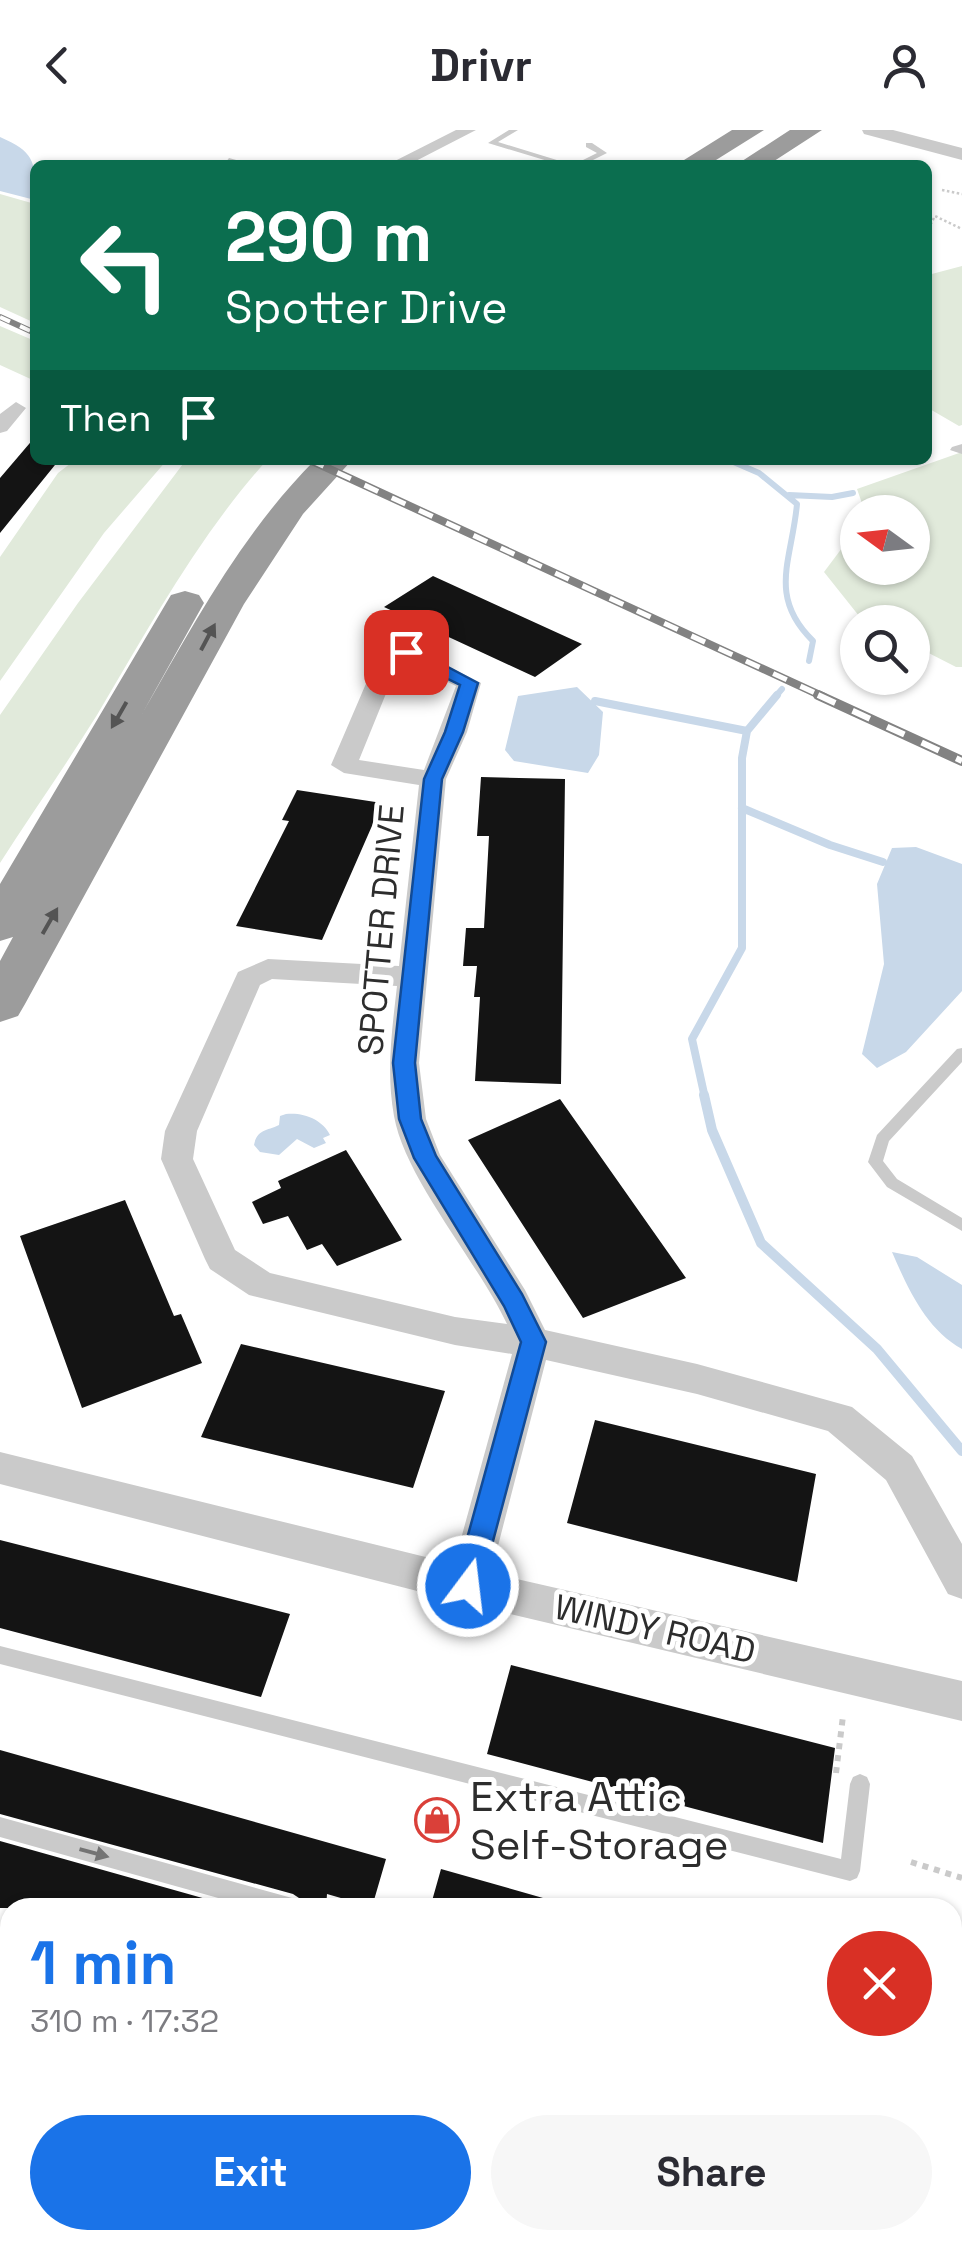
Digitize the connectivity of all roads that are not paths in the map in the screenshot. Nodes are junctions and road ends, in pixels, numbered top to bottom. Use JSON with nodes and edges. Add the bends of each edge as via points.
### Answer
{"nodes":[{"id":1,"x":468,"y":130,"type":"edge"},
{"id":2,"x":514,"y":130,"type":"edge"},
{"id":3,"x":751,"y":130,"type":"edge"},
{"id":4,"x":810,"y":130,"type":"edge"},
{"id":5,"x":871,"y":130,"type":"edge"},
{"id":6,"x":918,"y":130,"type":"edge"},
{"id":7,"x":962,"y":141,"type":"edge"},
{"id":8,"x":589,"y":145,"type":"dead end"},
{"id":9,"x":962,"y":154,"type":"edge"},
{"id":10,"x":405,"y":160,"type":"edge"},
{"id":11,"x":551,"y":160,"type":"edge"},
{"id":12,"x":588,"y":160,"type":"edge"},
{"id":13,"x":697,"y":160,"type":"edge"},
{"id":14,"x":758,"y":160,"type":"edge"},
{"id":15,"x":8,"y":407,"type":"edge"},
{"id":16,"x":0,"y":427,"type":"edge"},
{"id":17,"x":285,"y":465,"type":"edge"},
{"id":18,"x":330,"y":465,"type":"edge"},
{"id":19,"x":433,"y":779,"type":"junction"},
{"id":20,"x":0,"y":926,"type":"edge"},
{"id":21,"x":413,"y":977,"type":"junction"},
{"id":22,"x":0,"y":1004,"type":"edge"},
{"id":23,"x":962,"y":1053,"type":"edge"},
{"id":24,"x":962,"y":1225,"type":"edge"},
{"id":25,"x":533,"y":1342,"type":"junction"},
{"id":26,"x":0,"y":1468,"type":"edge"},
{"id":27,"x":962,"y":1581,"type":"edge"},
{"id":28,"x":468,"y":1586,"type":"junction"},
{"id":29,"x":0,"y":1655,"type":"edge"},
{"id":30,"x":962,"y":1700,"type":"edge"},
{"id":31,"x":860,"y":1784,"type":"dead end"},
{"id":32,"x":0,"y":1827,"type":"edge"},
{"id":33,"x":256,"y":1898,"type":"edge"}],
"edges":[{"from":1,"to":10,"type":"street"},
{"from":2,"to":11,"type":"lane","via":[[492,143]]},
{"from":3,"to":13,"type":"highway"},
{"from":4,"to":14,"type":"highway"},
{"from":5,"to":9,"type":"street"},
{"from":6,"to":7,"type":"street"},
{"from":8,"to":12,"type":"lane","via":[[604,153]]},
{"from":15,"to":16,"type":"street"},
{"from":17,"to":20,"type":"highway","one_way":true,"via":[[187,600]]},
{"from":22,"to":18,"type":"highway","one_way":true,"via":[[225,604],[289,507]]},
{"from":19,"to":19,"type":"street","name":"SPOTTER DRIVE","via":[[469,683],[406,652],[386,665],[344,766]]},
{"from":19,"to":21,"type":"street","name":"SPOTTER DRIVE"},
{"from":21,"to":25,"type":"street","name":"SPOTTER DRIVE","via":[[404,1063],[410,1119]]},
{"from":21,"to":25,"type":"street","via":[[268,970],[248,979],[180,1132],[176,1159],[222,1259],[261,1285],[455,1331]]},
{"from":23,"to":24,"type":"lane","via":[[882,1140],[875,1162],[892,1183]]},
{"from":25,"to":27,"type":"street","via":[[840,1418],[899,1468]]},
{"from":25,"to":28,"type":"street"},
{"from":26,"to":28,"type":"street","name":"WINDY ROAD"},
{"from":28,"to":30,"type":"street","name":"WINDY ROAD"},
{"from":29,"to":31,"type":"lane","via":[[850,1871]]},
{"from":32,"to":33,"type":"lane","one_way":true}]}
